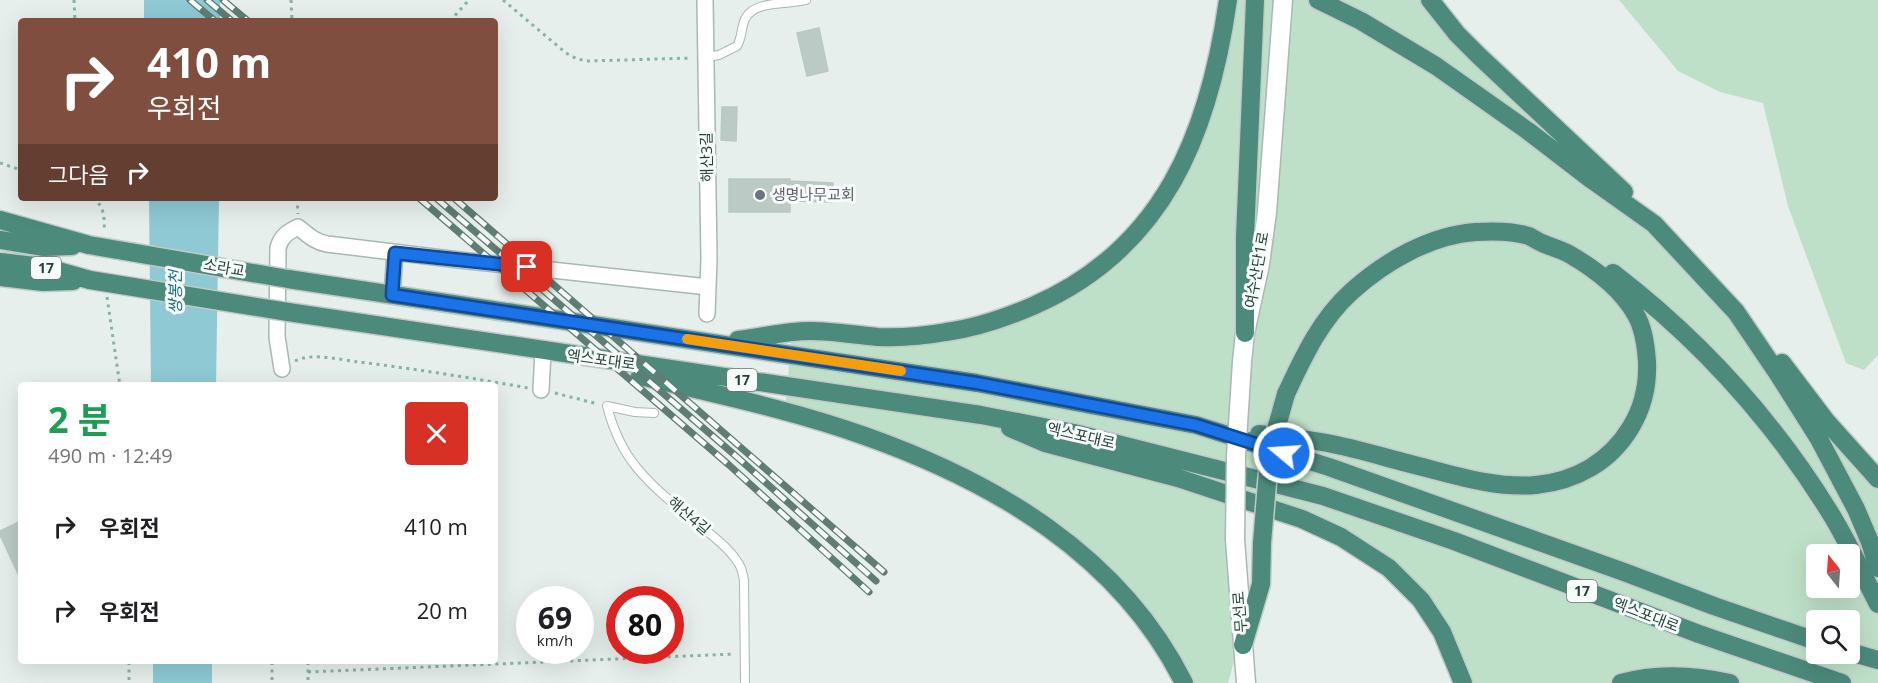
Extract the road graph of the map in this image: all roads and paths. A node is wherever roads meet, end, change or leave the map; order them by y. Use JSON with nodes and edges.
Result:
{"nodes":[{"id":1,"x":74,"y":0,"type":"edge"},
{"id":2,"x":291,"y":0,"type":"edge"},
{"id":3,"x":469,"y":0,"type":"edge"},
{"id":4,"x":503,"y":0,"type":"edge"},
{"id":5,"x":705,"y":0,"type":"edge"},
{"id":6,"x":806,"y":0,"type":"edge"},
{"id":7,"x":1228,"y":0,"type":"edge"},
{"id":8,"x":1255,"y":0,"type":"edge"},
{"id":9,"x":1283,"y":0,"type":"edge"},
{"id":10,"x":1318,"y":0,"type":"edge"},
{"id":11,"x":1430,"y":0,"type":"edge"},
{"id":12,"x":75,"y":18,"type":"edge"},
{"id":13,"x":292,"y":18,"type":"edge"},
{"id":14,"x":453,"y":18,"type":"edge"},
{"id":15,"x":706,"y":57,"type":"junction"},
{"id":16,"x":0,"y":163,"type":"edge"},
{"id":17,"x":18,"y":169,"type":"edge"},
{"id":18,"x":0,"y":220,"type":"edge"},
{"id":19,"x":1654,"y":224,"type":"junction"},
{"id":20,"x":1528,"y":236,"type":"junction"},
{"id":21,"x":0,"y":240,"type":"edge"},
{"id":22,"x":89,"y":246,"type":"junction"},
{"id":23,"x":395,"y":253,"type":"junction"},
{"id":24,"x":0,"y":261,"type":"edge"},
{"id":25,"x":0,"y":276,"type":"edge"},
{"id":26,"x":288,"y":279,"type":"joint"},
{"id":27,"x":90,"y":280,"type":"junction"},
{"id":28,"x":43,"y":282,"type":"junction"},
{"id":29,"x":0,"y":285,"type":"edge"},
{"id":30,"x":708,"y":287,"type":"junction"},
{"id":31,"x":392,"y":295,"type":"junction"},
{"id":32,"x":1736,"y":312,"type":"junction"},
{"id":33,"x":707,"y":314,"type":"dead end"},
{"id":34,"x":1245,"y":333,"type":"junction"},
{"id":35,"x":718,"y":344,"type":"junction"},
{"id":36,"x":543,"y":351,"type":"junction"},
{"id":37,"x":282,"y":369,"type":"joint"},
{"id":38,"x":494,"y":382,"type":"edge"},
{"id":39,"x":498,"y":383,"type":"edge"},
{"id":40,"x":541,"y":390,"type":"junction"},
{"id":41,"x":606,"y":406,"type":"junction"},
{"id":42,"x":654,"y":413,"type":"dead end"},
{"id":43,"x":981,"y":415,"type":"junction"},
{"id":44,"x":1196,"y":425,"type":"junction"},
{"id":45,"x":1878,"y":479,"type":"edge"},
{"id":46,"x":1235,"y":540,"type":"joint"},
{"id":47,"x":1878,"y":568,"type":"edge"},
{"id":48,"x":1878,"y":604,"type":"edge"},
{"id":49,"x":1806,"y":638,"type":"edge"},
{"id":50,"x":1243,"y":645,"type":"junction"},
{"id":51,"x":745,"y":654,"type":"junction"},
{"id":52,"x":1860,"y":655,"type":"edge"},
{"id":53,"x":1878,"y":660,"type":"edge"},
{"id":54,"x":129,"y":664,"type":"edge"},
{"id":55,"x":272,"y":664,"type":"edge"},
{"id":56,"x":308,"y":664,"type":"edge"},
{"id":57,"x":308,"y":672,"type":"junction"},
{"id":58,"x":129,"y":683,"type":"edge"},
{"id":59,"x":272,"y":683,"type":"edge"},
{"id":60,"x":308,"y":683,"type":"edge"},
{"id":61,"x":745,"y":683,"type":"edge"},
{"id":62,"x":1184,"y":683,"type":"edge"},
{"id":63,"x":1246,"y":683,"type":"edge"},
{"id":64,"x":1463,"y":683,"type":"edge"},
{"id":65,"x":1621,"y":683,"type":"edge"},
{"id":66,"x":1730,"y":683,"type":"edge"},
{"id":67,"x":1842,"y":683,"type":"edge"}],
"edges":[{"from":1,"to":12,"type":"path"},
{"from":2,"to":13,"type":"path"},
{"from":3,"to":14,"type":"path"},
{"from":4,"to":15,"type":"path"},
{"from":5,"to":15,"type":"street","name":"해산3길"},
{"from":6,"to":15,"type":"lane"},
{"from":7,"to":35,"type":"highway"},
{"from":8,"to":34,"type":"highway"},
{"from":9,"to":34,"type":"street","name":"여수산단1로"},
{"from":10,"to":19,"type":"highway"},
{"from":11,"to":19,"type":"highway"},
{"from":15,"to":30,"type":"street","name":"해산3길"},
{"from":16,"to":17,"type":"path"},
{"from":18,"to":22,"type":"highway"},
{"from":19,"to":32,"type":"highway"},
{"from":20,"to":44,"type":"highway"},
{"from":20,"to":48,"type":"highway"},
{"from":20,"to":50,"type":"highway","bridge":true},
{"from":21,"to":22,"type":"highway","number":"17"},
{"from":22,"to":26,"type":"highway","name":"소라교","number":"17","bridge":true},
{"from":23,"to":30,"type":"street"},
{"from":23,"to":31,"type":"street"},
{"from":23,"to":37,"type":"street"},
{"from":24,"to":27,"type":"highway","number":"17"},
{"from":25,"to":28,"type":"highway"},
{"from":26,"to":31,"type":"highway","name":"엑스포대로","number":"17"},
{"from":27,"to":28,"type":"highway"},
{"from":27,"to":36,"type":"highway","name":"엑스포대로","number":"17","bridge":true},
{"from":28,"to":29,"type":"highway"},
{"from":30,"to":33,"type":"street","name":"해산3길"},
{"from":31,"to":35,"type":"highway","name":"엑스포대로","number":"17"},
{"from":32,"to":45,"type":"highway"},
{"from":32,"to":47,"type":"highway"},
{"from":34,"to":46,"type":"street","name":"여수산단1로","bridge":true},
{"from":35,"to":44,"type":"highway","name":"엑스포대로","number":"17"},
{"from":36,"to":40,"type":"street"},
{"from":36,"to":43,"type":"highway","name":"엑스포대로","number":"17"},
{"from":36,"to":62,"type":"highway"},
{"from":37,"to":38,"type":"path"},
{"from":39,"to":40,"type":"path"},
{"from":40,"to":41,"type":"path"},
{"from":41,"to":42,"type":"lane"},
{"from":41,"to":51,"type":"lane","name":"해산4길"},
{"from":43,"to":64,"type":"highway"},
{"from":43,"to":67,"type":"highway","name":"엑스포대로","number":"17"},
{"from":44,"to":49,"type":"highway","name":"엑스포대로","number":"17"},
{"from":46,"to":50,"type":"street","name":"무선로"},
{"from":50,"to":63,"type":"street","name":"무선로"},
{"from":51,"to":57,"type":"path"},
{"from":51,"to":61,"type":"lane","name":"해산4길"},
{"from":52,"to":53,"type":"highway"},
{"from":54,"to":58,"type":"path"},
{"from":55,"to":59,"type":"path"},
{"from":56,"to":57,"type":"path"},
{"from":57,"to":60,"type":"path"},
{"from":65,"to":66,"type":"highway"}]}
